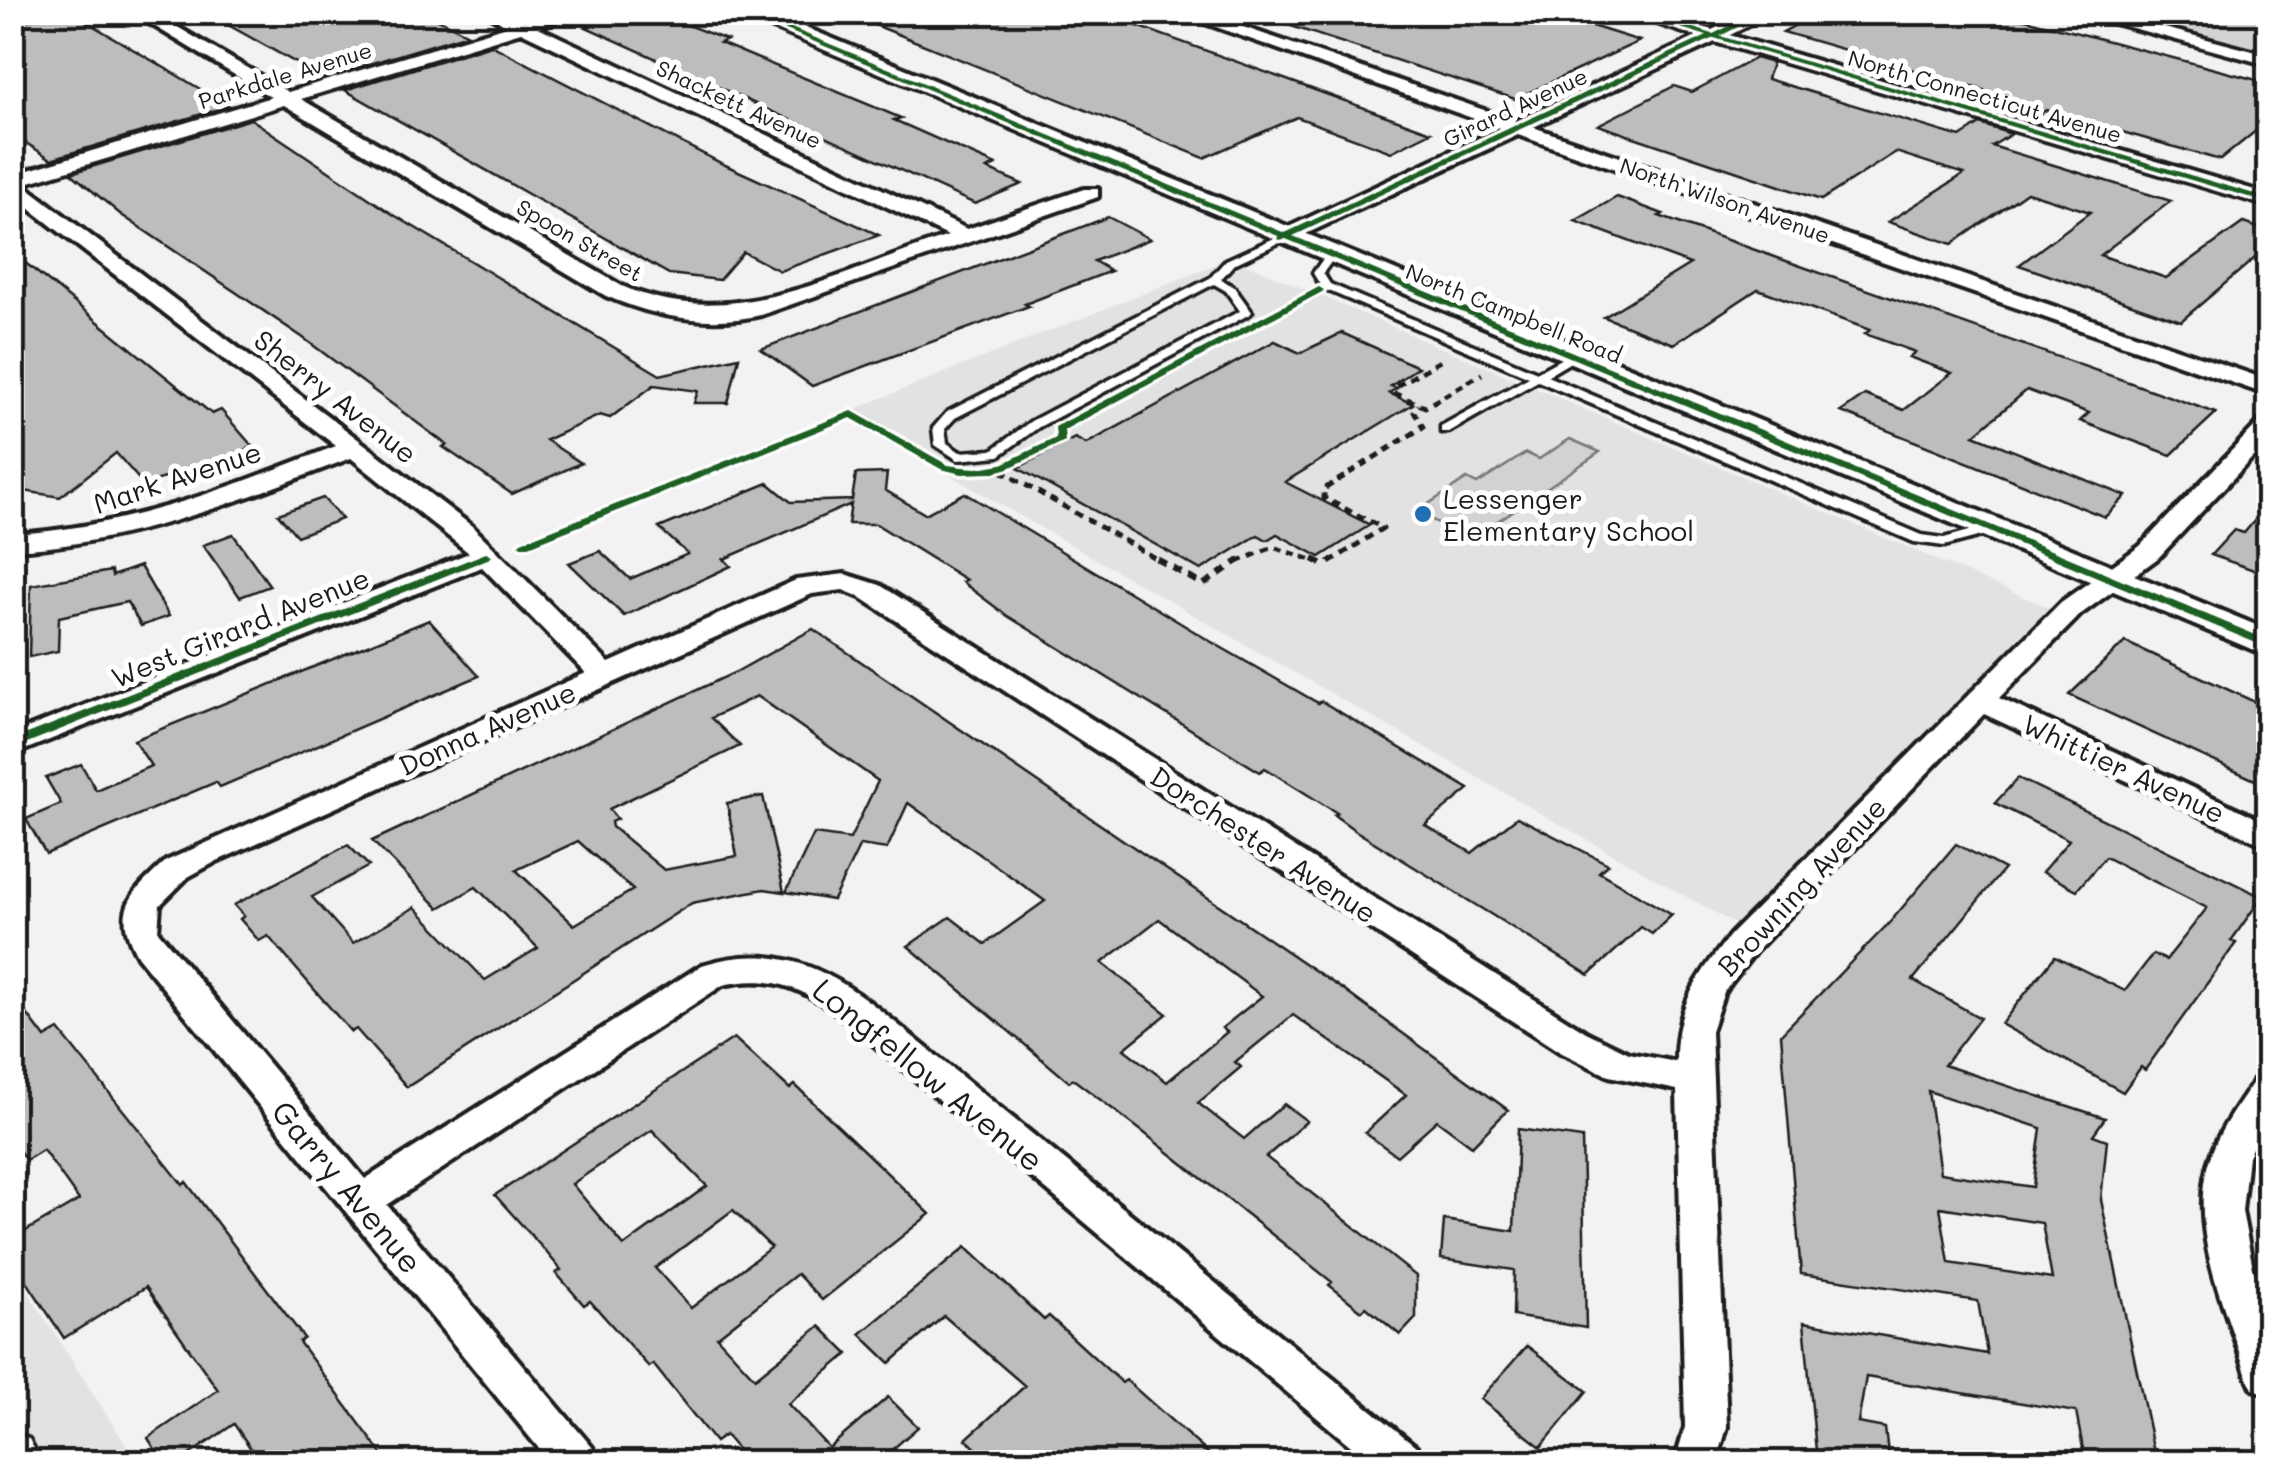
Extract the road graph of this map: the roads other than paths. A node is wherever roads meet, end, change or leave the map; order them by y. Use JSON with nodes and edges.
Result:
{"nodes":[{"id":1,"x":140,"y":12,"type":"edge"},
{"id":2,"x":492,"y":12,"type":"edge"},
{"id":3,"x":570,"y":12,"type":"edge"},
{"id":4,"x":746,"y":12,"type":"edge"},
{"id":5,"x":1182,"y":12,"type":"edge"},
{"id":6,"x":1632,"y":12,"type":"edge"},
{"id":7,"x":1765,"y":12,"type":"edge"},
{"id":8,"x":2082,"y":12,"type":"edge"},
{"id":9,"x":522,"y":27,"type":"junction"},
{"id":10,"x":1713,"y":36,"type":"junction"},
{"id":11,"x":2268,"y":60,"type":"edge"},
{"id":12,"x":288,"y":98,"type":"junction"},
{"id":13,"x":1517,"y":128,"type":"junction"},
{"id":14,"x":12,"y":183,"type":"edge"},
{"id":15,"x":1091,"y":192,"type":"dead end"},
{"id":16,"x":2268,"y":200,"type":"edge"},
{"id":17,"x":967,"y":237,"type":"junction"},
{"id":18,"x":1282,"y":238,"type":"junction"},
{"id":19,"x":1329,"y":258,"type":"junction"},
{"id":20,"x":1214,"y":280,"type":"junction"},
{"id":21,"x":1570,"y":358,"type":"junction"},
{"id":22,"x":1536,"y":376,"type":"junction"},
{"id":23,"x":2268,"y":388,"type":"edge"},
{"id":24,"x":2268,"y":427,"type":"edge"},
{"id":25,"x":1445,"y":429,"type":"dead end"},
{"id":26,"x":355,"y":448,"type":"junction"},
{"id":27,"x":1992,"y":529,"type":"junction"},
{"id":28,"x":12,"y":542,"type":"edge"},
{"id":29,"x":486,"y":556,"type":"junction"},
{"id":30,"x":2113,"y":580,"type":"junction"},
{"id":31,"x":845,"y":582,"type":"joint"},
{"id":32,"x":2268,"y":644,"type":"edge"},
{"id":33,"x":604,"y":675,"type":"junction"},
{"id":34,"x":1980,"y":701,"type":"junction"},
{"id":35,"x":12,"y":745,"type":"edge"},
{"id":36,"x":2268,"y":836,"type":"edge"},
{"id":37,"x":144,"y":901,"type":"joint"},
{"id":38,"x":1693,"y":1080,"type":"junction"},
{"id":39,"x":2268,"y":1089,"type":"edge"},
{"id":40,"x":361,"y":1201,"type":"junction"},
{"id":41,"x":2268,"y":1376,"type":"edge"},
{"id":42,"x":577,"y":1462,"type":"edge"},
{"id":43,"x":1402,"y":1462,"type":"edge"},
{"id":44,"x":1696,"y":1462,"type":"edge"}],
"edges":[{"from":1,"to":12,"type":"street","name":"Spoon Street"},
{"from":2,"to":9,"type":"street","name":"Shackett Avenue"},
{"from":3,"to":9,"type":"street","name":"Parkdale Avenue"},
{"from":4,"to":18,"type":"street","name":"North Campbell Road"},
{"from":5,"to":13,"type":"street","name":"North Wilson Avenue"},
{"from":6,"to":10,"type":"street","name":"North Connecticut Avenue"},
{"from":7,"to":10,"type":"street","name":"Girard Avenue"},
{"from":8,"to":11,"type":"street"},
{"from":9,"to":12,"type":"street","name":"Parkdale Avenue"},
{"from":9,"to":17,"type":"street","name":"Shackett Avenue"},
{"from":10,"to":13,"type":"street","name":"Girard Avenue"},
{"from":10,"to":16,"type":"street","name":"North Connecticut Avenue"},
{"from":12,"to":14,"type":"street","name":"Parkdale Avenue"},
{"from":12,"to":17,"type":"street","name":"Spoon Street"},
{"from":13,"to":18,"type":"street","name":"Girard Avenue"},
{"from":13,"to":23,"type":"street","name":"North Wilson Avenue"},
{"from":14,"to":26,"type":"street","name":"Sherry Avenue"},
{"from":15,"to":17,"type":"street","name":"Spoon Street"},
{"from":18,"to":19,"type":"street","name":"North Campbell Road"},
{"from":18,"to":20,"type":"lane"},
{"from":19,"to":21,"type":"street","name":"North Campbell Road"},
{"from":19,"to":22,"type":"lane"},
{"from":20,"to":20,"type":"lane"},
{"from":21,"to":22,"type":"lane"},
{"from":21,"to":27,"type":"street","name":"North Campbell Road"},
{"from":22,"to":25,"type":"lane"},
{"from":22,"to":27,"type":"lane"},
{"from":24,"to":30,"type":"street","name":"Browning Avenue"},
{"from":26,"to":28,"type":"street","name":"Mark Avenue"},
{"from":26,"to":29,"type":"street","name":"Sherry Avenue"},
{"from":27,"to":30,"type":"street","name":"North Campbell Road"},
{"from":29,"to":33,"type":"street","name":"Sherry Avenue"},
{"from":29,"to":35,"type":"street","name":"West Girard Avenue"},
{"from":30,"to":32,"type":"street","name":"North Campbell Road"},
{"from":30,"to":34,"type":"street","name":"Browning Avenue"},
{"from":31,"to":33,"type":"street","name":"Donna Avenue"},
{"from":31,"to":38,"type":"street","name":"Dorchester Avenue"},
{"from":33,"to":37,"type":"street","name":"Donna Avenue"},
{"from":34,"to":36,"type":"street","name":"Whittier Avenue"},
{"from":34,"to":38,"type":"street","name":"Browning Avenue"},
{"from":37,"to":40,"type":"street","name":"Garry Avenue"},
{"from":38,"to":44,"type":"street","name":"Browning Avenue"},
{"from":39,"to":41,"type":"street"},
{"from":40,"to":42,"type":"street","name":"Garry Avenue"},
{"from":40,"to":43,"type":"street","name":"Longfellow Avenue"}]}
